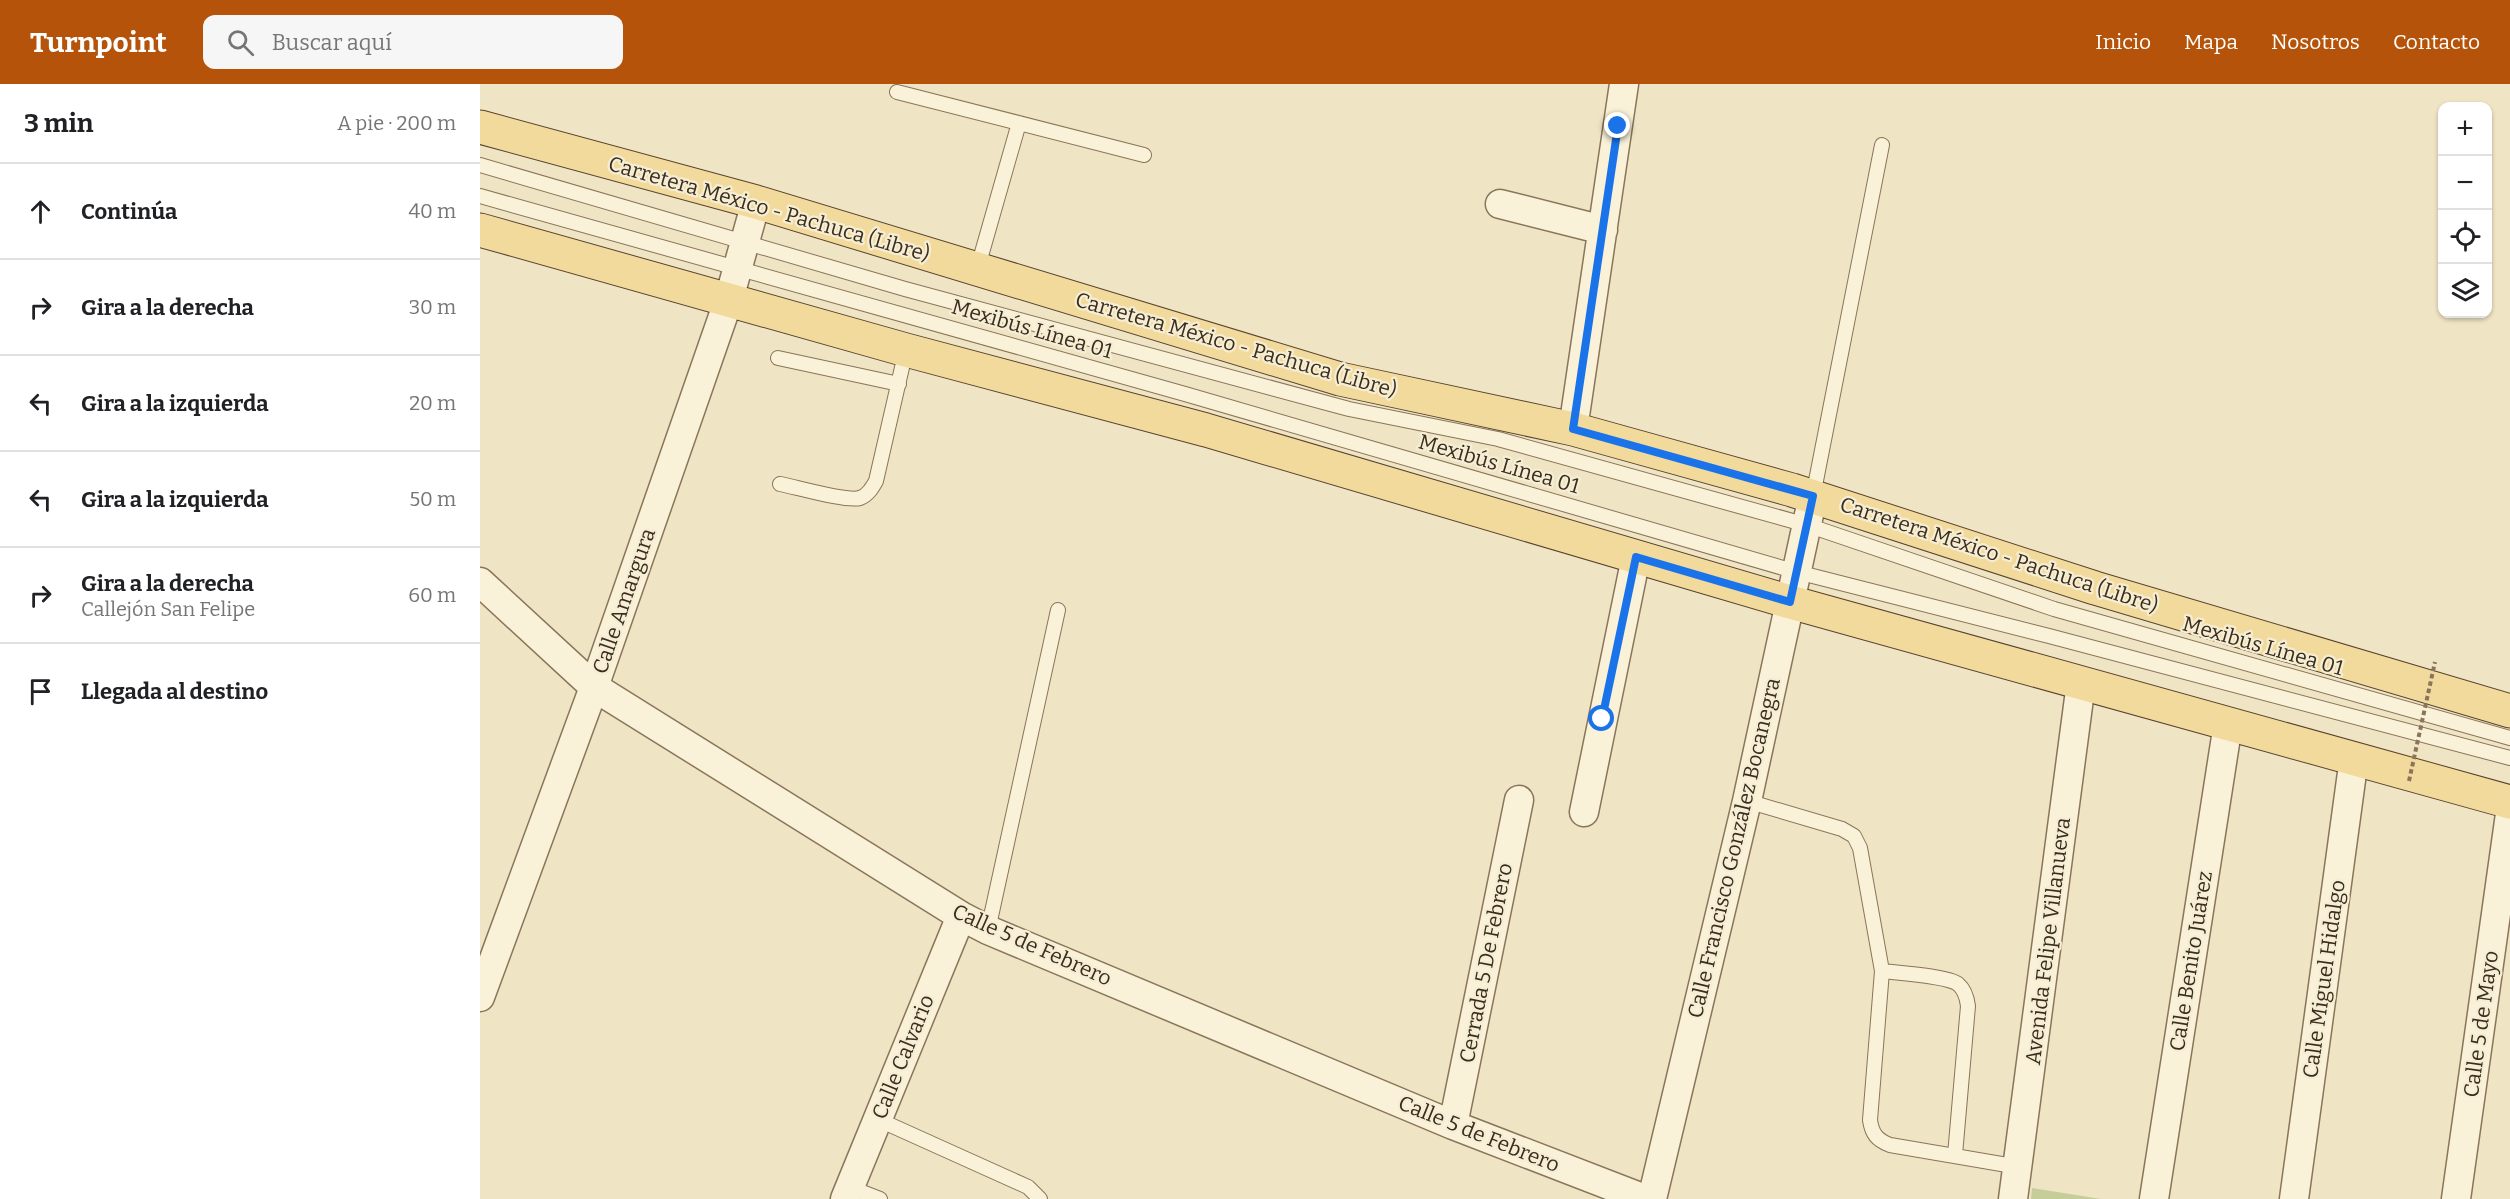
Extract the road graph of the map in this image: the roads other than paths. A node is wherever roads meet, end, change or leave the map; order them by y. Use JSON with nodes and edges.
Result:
{"nodes":[{"id":1,"x":1624,"y":84,"type":"edge"},
{"id":2,"x":897,"y":92,"type":"dead end"},
{"id":3,"x":1019,"y":123,"type":"junction"},
{"id":4,"x":480,"y":127,"type":"edge"},
{"id":5,"x":1882,"y":145,"type":"dead end"},
{"id":6,"x":1144,"y":155,"type":"dead end"},
{"id":7,"x":480,"y":165,"type":"edge"},
{"id":8,"x":480,"y":196,"type":"edge"},
{"id":9,"x":756,"y":202,"type":"junction"},
{"id":10,"x":1500,"y":204,"type":"dead end"},
{"id":11,"x":480,"y":230,"type":"edge"},
{"id":12,"x":1603,"y":230,"type":"junction"},
{"id":13,"x":737,"y":270,"type":"junction"},
{"id":14,"x":977,"y":270,"type":"junction"},
{"id":15,"x":906,"y":350,"type":"junction"},
{"id":16,"x":778,"y":358,"type":"dead end"},
{"id":17,"x":899,"y":384,"type":"junction"},
{"id":18,"x":1573,"y":429,"type":"junction"},
{"id":19,"x":780,"y":484,"type":"dead end"},
{"id":20,"x":1810,"y":511,"type":"junction"},
{"id":21,"x":1636,"y":557,"type":"junction"},
{"id":22,"x":480,"y":582,"type":"edge"},
{"id":23,"x":1793,"y":587,"type":"junction"},
{"id":24,"x":1058,"y":609,"type":"dead end"},
{"id":25,"x":2081,"y":683,"type":"junction"},
{"id":26,"x":594,"y":687,"type":"junction"},
{"id":27,"x":2510,"y":711,"type":"edge"},
{"id":28,"x":2228,"y":724,"type":"junction"},
{"id":29,"x":2510,"y":738,"type":"edge"},
{"id":30,"x":2354,"y":758,"type":"junction"},
{"id":31,"x":2510,"y":758,"type":"edge"},
{"id":32,"x":1519,"y":800,"type":"dead end"},
{"id":33,"x":1747,"y":801,"type":"junction"},
{"id":34,"x":2510,"y":802,"type":"edge"},
{"id":35,"x":1584,"y":812,"type":"dead end"},
{"id":36,"x":2510,"y":814,"type":"edge"},
{"id":37,"x":960,"y":916,"type":"junction"},
{"id":38,"x":988,"y":930,"type":"junction"},
{"id":39,"x":1882,"y":970,"type":"junction"},
{"id":40,"x":480,"y":997,"type":"edge"},
{"id":41,"x":877,"y":1119,"type":"junction"},
{"id":42,"x":1453,"y":1125,"type":"junction"},
{"id":43,"x":1954,"y":1155,"type":"junction"},
{"id":44,"x":2019,"y":1167,"type":"junction"},
{"id":45,"x":847,"y":1193,"type":"edge"},
{"id":46,"x":880,"y":1199,"type":"edge"},
{"id":47,"x":1040,"y":1199,"type":"edge"},
{"id":48,"x":1645,"y":1199,"type":"edge"},
{"id":49,"x":1652,"y":1199,"type":"edge"},
{"id":50,"x":2013,"y":1199,"type":"edge"},
{"id":51,"x":2154,"y":1199,"type":"edge"},
{"id":52,"x":2294,"y":1199,"type":"edge"},
{"id":53,"x":2456,"y":1199,"type":"edge"}],
"edges":[{"from":1,"to":12,"type":"street"},
{"from":2,"to":3,"type":"lane"},
{"from":3,"to":6,"type":"lane"},
{"from":3,"to":14,"type":"lane"},
{"from":4,"to":9,"type":"main road","name":"Carretera México - Pachuca (Libre)"},
{"from":5,"to":20,"type":"lane"},
{"from":7,"to":13,"type":"lane","name":"Mexibús Línea 01"},
{"from":8,"to":13,"type":"lane","name":"Mexibús Línea 01"},
{"from":9,"to":13,"type":"street","name":"Calle Amargura"},
{"from":9,"to":14,"type":"main road","name":"Carretera México - Pachuca (Libre)"},
{"from":10,"to":12,"type":"street"},
{"from":11,"to":13,"type":"main road"},
{"from":12,"to":18,"type":"street"},
{"from":13,"to":15,"type":"main road"},
{"from":13,"to":20,"type":"lane","name":"Mexibús Línea 01"},
{"from":13,"to":23,"type":"lane","name":"Mexibús Línea 01"},
{"from":13,"to":26,"type":"street","name":"Calle Amargura"},
{"from":14,"to":18,"type":"main road","name":"Carretera México - Pachuca (Libre)"},
{"from":15,"to":17,"type":"lane"},
{"from":15,"to":21,"type":"main road"},
{"from":16,"to":17,"type":"lane"},
{"from":17,"to":19,"type":"lane"},
{"from":18,"to":20,"type":"main road","name":"Carretera México - Pachuca (Libre)"},
{"from":20,"to":23,"type":"street","name":"Calle Francisco González Bocanegra"},
{"from":20,"to":27,"type":"main road","name":"Carretera México - Pachuca (Libre)"},
{"from":20,"to":29,"type":"lane","name":"Mexibús Línea 01"},
{"from":21,"to":23,"type":"main road"},
{"from":21,"to":35,"type":"street"},
{"from":22,"to":26,"type":"street","name":"Calle 5 de Febrero"},
{"from":23,"to":25,"type":"main road"},
{"from":23,"to":31,"type":"lane","name":"Mexibús Línea 01"},
{"from":23,"to":33,"type":"street","name":"Calle Francisco González Bocanegra"},
{"from":24,"to":38,"type":"lane"},
{"from":25,"to":28,"type":"main road"},
{"from":25,"to":44,"type":"street","name":"Avenida Felipe Villanueva"},
{"from":26,"to":37,"type":"street","name":"Calle 5 de Febrero"},
{"from":26,"to":40,"type":"street","name":"Calle Amargura"},
{"from":28,"to":30,"type":"main road"},
{"from":28,"to":51,"type":"street","name":"Calle Benito Juárez"},
{"from":30,"to":34,"type":"main road"},
{"from":30,"to":52,"type":"street","name":"Calle Miguel Hidalgo"},
{"from":32,"to":42,"type":"street","name":"Cerrada 5 De Febrero"},
{"from":33,"to":39,"type":"lane"},
{"from":33,"to":49,"type":"street","name":"Calle Francisco González Bocanegra"},
{"from":36,"to":53,"type":"street","name":"Calle 5 de Mayo"},
{"from":37,"to":38,"type":"street","name":"Calle 5 de Febrero"},
{"from":37,"to":41,"type":"street","name":"Calle Calvario"},
{"from":38,"to":42,"type":"street","name":"Calle 5 de Febrero"},
{"from":39,"to":43,"type":"lane"},
{"from":39,"to":43,"type":"lane"},
{"from":41,"to":45,"type":"street","name":"Calle Calvario"},
{"from":41,"to":47,"type":"lane"},
{"from":42,"to":48,"type":"street","name":"Calle 5 de Febrero"},
{"from":43,"to":44,"type":"lane"},
{"from":44,"to":50,"type":"street","name":"Avenida Felipe Villanueva"},
{"from":45,"to":46,"type":"lane"}]}
